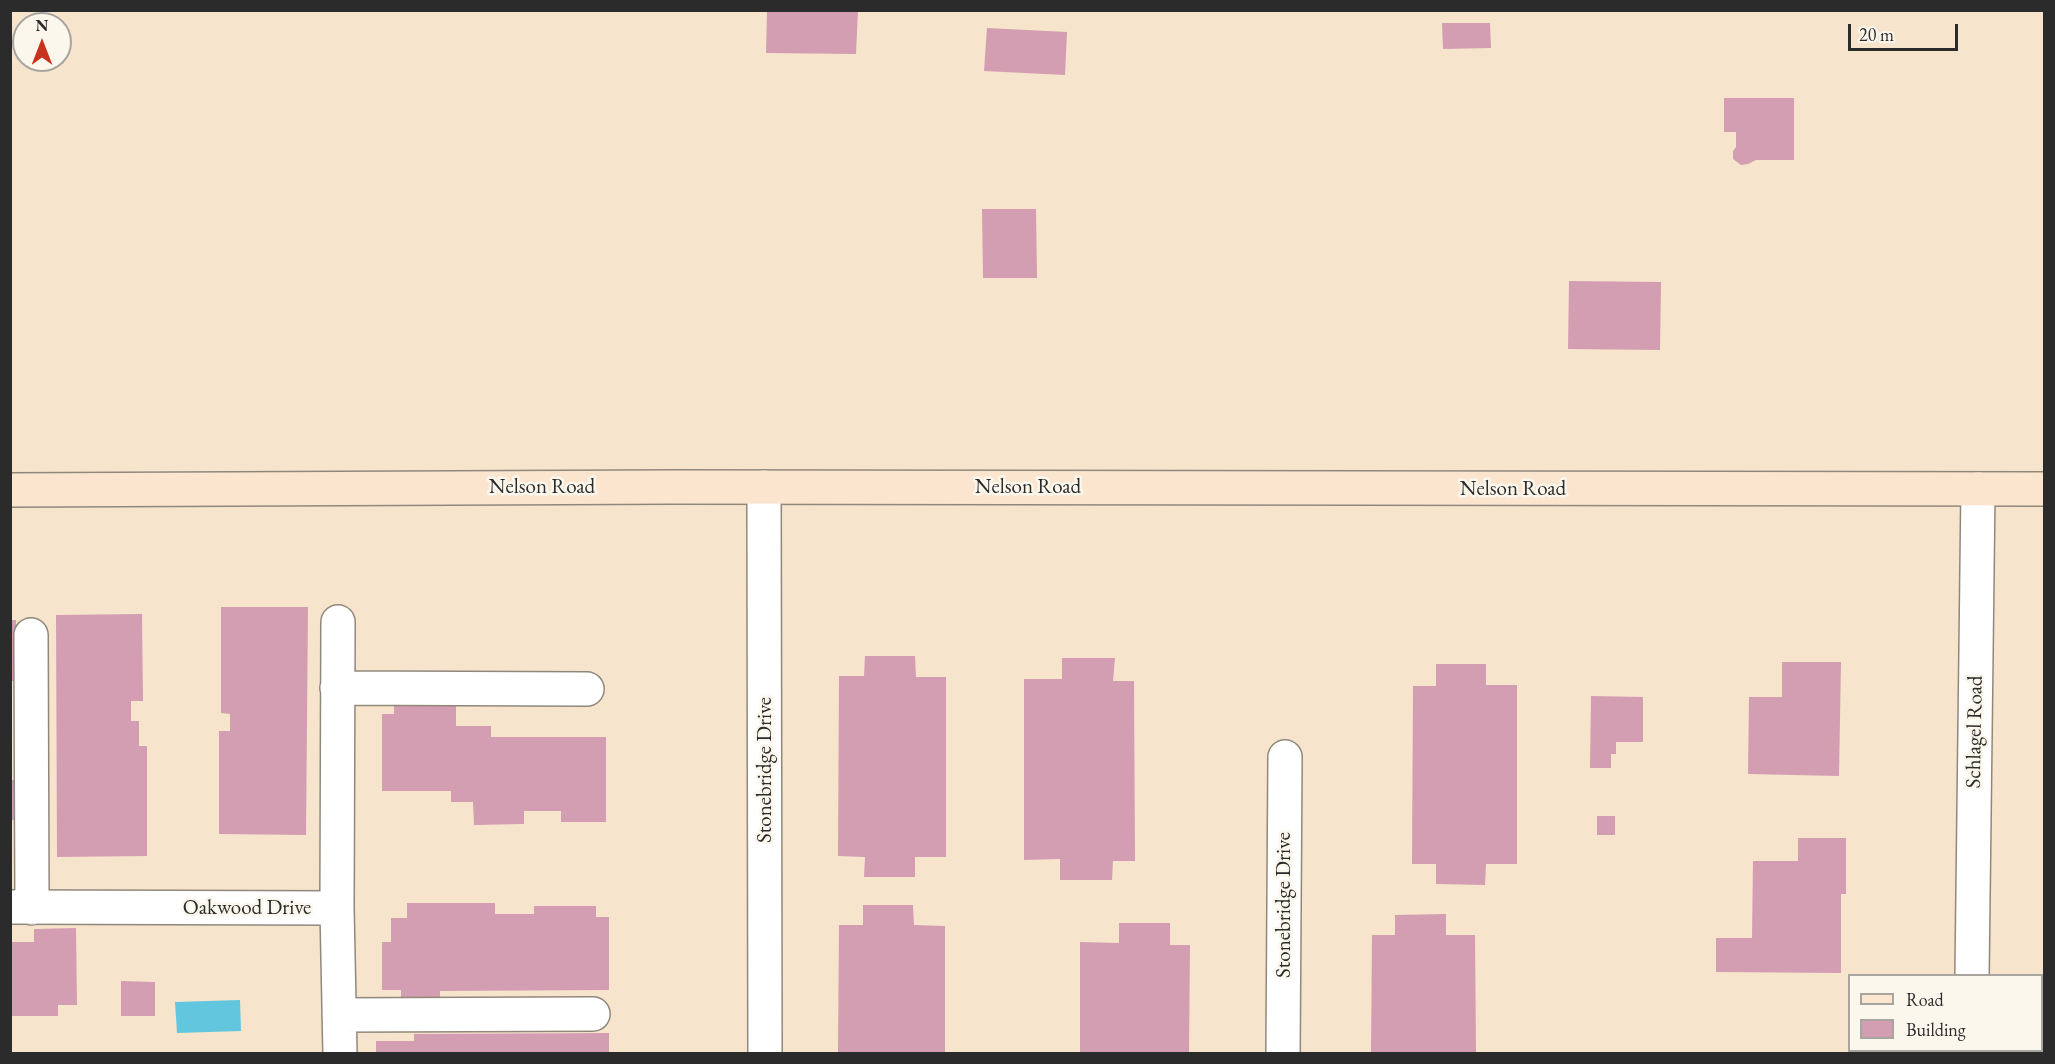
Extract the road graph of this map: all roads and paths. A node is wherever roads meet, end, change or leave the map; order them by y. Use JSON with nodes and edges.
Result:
{"nodes":[{"id":1,"x":764,"y":487,"type":"junction"},
{"id":2,"x":1978,"y":489,"type":"junction"},
{"id":3,"x":2044,"y":489,"type":"edge"},
{"id":4,"x":10,"y":490,"type":"edge"},
{"id":5,"x":339,"y":622,"type":"dead end"},
{"id":6,"x":32,"y":634,"type":"dead end"},
{"id":7,"x":337,"y":688,"type":"junction"},
{"id":8,"x":587,"y":689,"type":"dead end"},
{"id":9,"x":1285,"y":757,"type":"dead end"},
{"id":10,"x":21,"y":907,"type":"edge"},
{"id":11,"x":337,"y":908,"type":"junction"},
{"id":12,"x":1972,"y":974,"type":"edge"},
{"id":13,"x":593,"y":1014,"type":"dead end"},
{"id":14,"x":339,"y":1015,"type":"junction"},
{"id":15,"x":340,"y":1053,"type":"edge"},
{"id":16,"x":765,"y":1053,"type":"edge"},
{"id":17,"x":1283,"y":1053,"type":"edge"}],
"edges":[{"from":1,"to":2,"type":"main road","name":"Nelson Road"},
{"from":1,"to":4,"type":"main road","name":"Nelson Road"},
{"from":1,"to":16,"type":"street","name":"Stonebridge Drive"},
{"from":2,"to":3,"type":"main road","name":"Nelson Road"},
{"from":2,"to":12,"type":"street","name":"Schlagel Road"},
{"from":5,"to":7,"type":"street"},
{"from":6,"to":10,"type":"street"},
{"from":7,"to":8,"type":"street"},
{"from":7,"to":11,"type":"street"},
{"from":9,"to":17,"type":"street","name":"Stonebridge Drive"},
{"from":10,"to":11,"type":"street","name":"Oakwood Drive"},
{"from":11,"to":14,"type":"street","name":"Oakwood Drive"},
{"from":13,"to":14,"type":"street"},
{"from":14,"to":15,"type":"street","name":"Oakwood Drive"}]}
